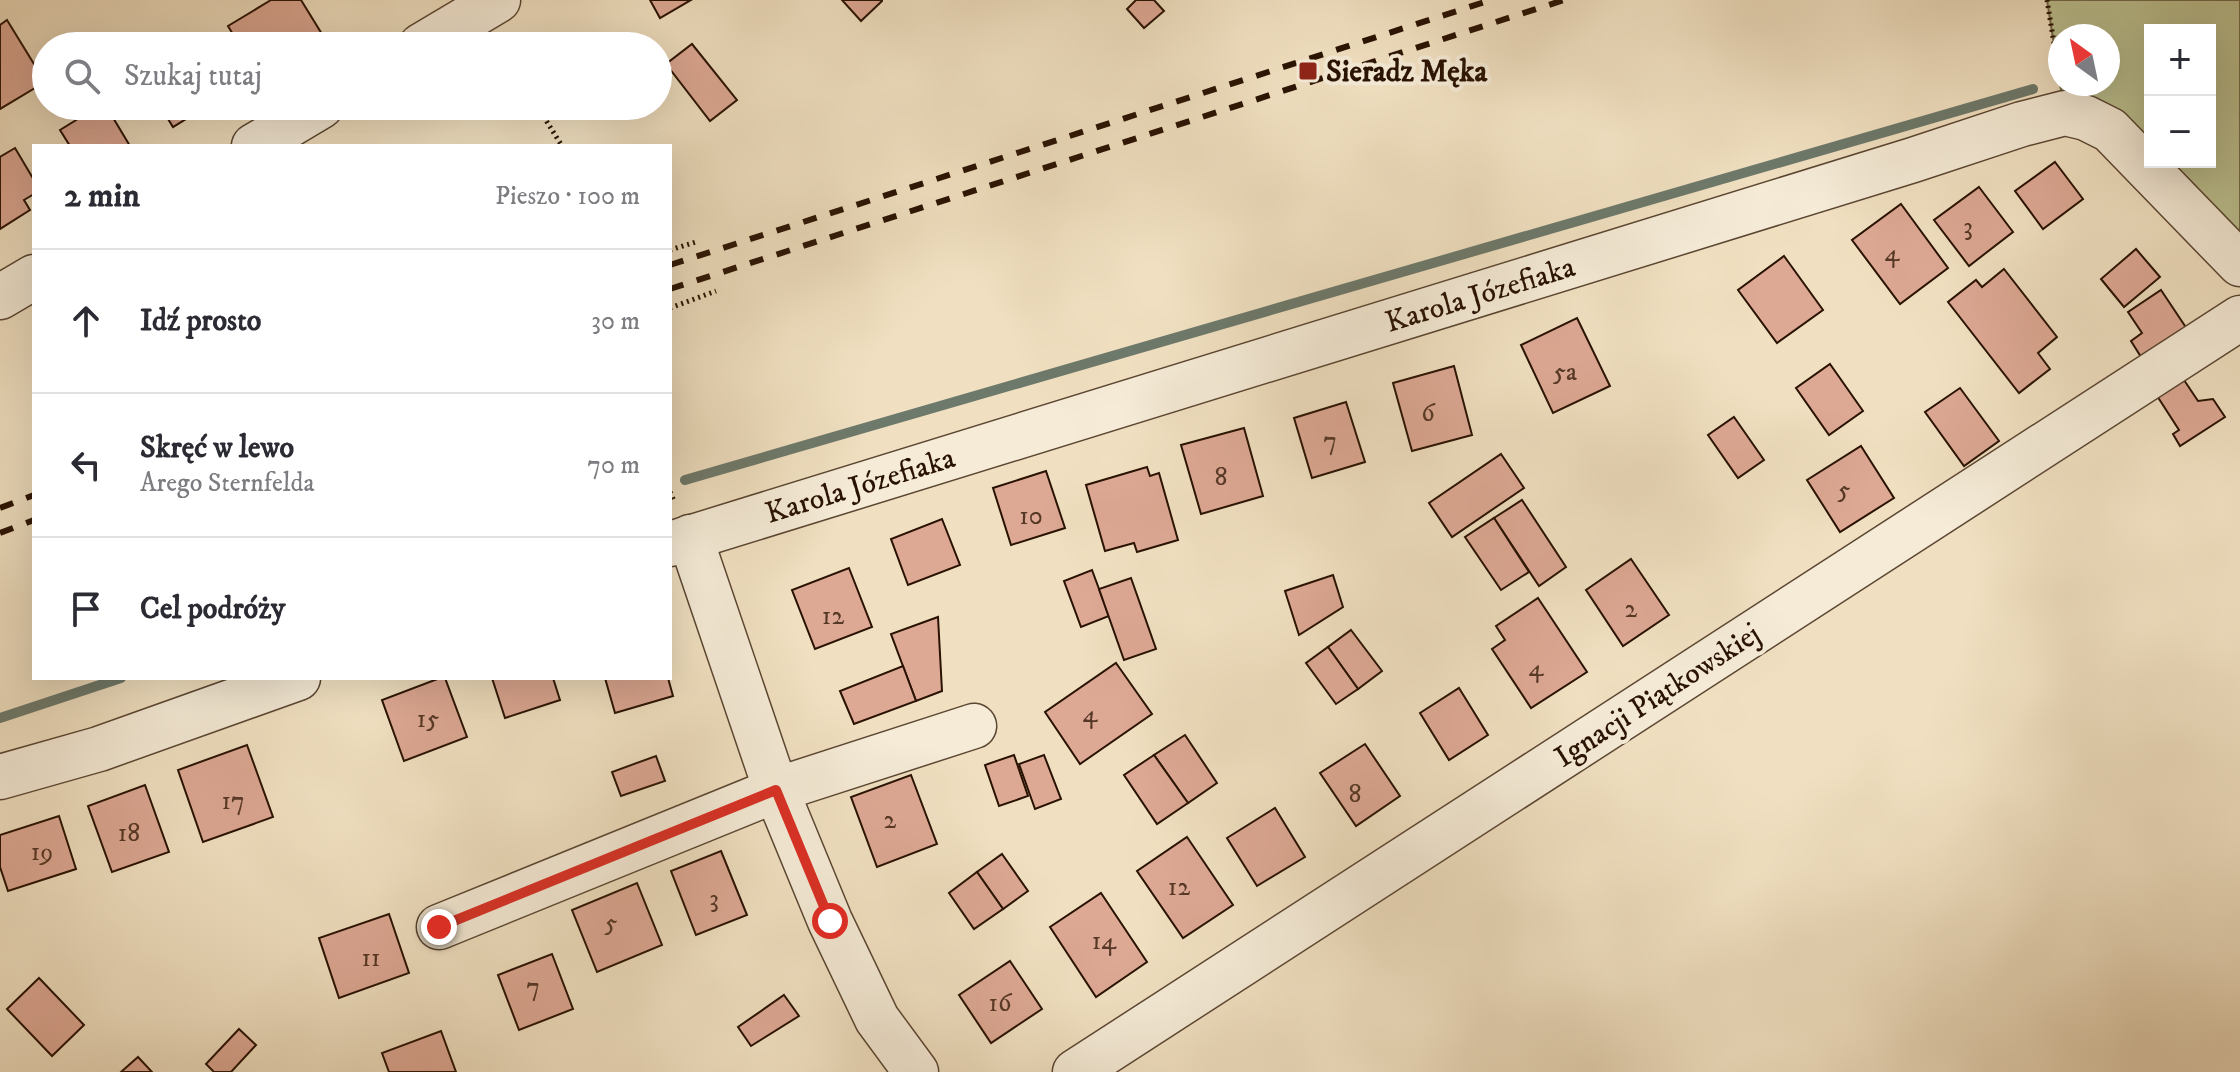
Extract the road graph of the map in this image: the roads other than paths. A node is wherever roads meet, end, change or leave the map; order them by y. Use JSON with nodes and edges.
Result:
{"nodes":[{"id":1,"x":498,"y":0,"type":"edge"},
{"id":2,"x":444,"y":32,"type":"edge"},
{"id":3,"x":298,"y":120,"type":"edge"},
{"id":4,"x":257,"y":144,"type":"edge"},
{"id":5,"x":2240,"y":264,"type":"edge"},
{"id":6,"x":32,"y":278,"type":"edge"},
{"id":7,"x":0,"y":297,"type":"edge"},
{"id":8,"x":2240,"y":318,"type":"edge"},
{"id":9,"x":680,"y":541,"type":"edge"},
{"id":10,"x":292,"y":680,"type":"edge"},
{"id":11,"x":974,"y":726,"type":"dead end"},
{"id":12,"x":0,"y":777,"type":"edge"},
{"id":13,"x":776,"y":790,"type":"junction"},
{"id":14,"x":439,"y":927,"type":"dead end"},
{"id":15,"x":916,"y":1072,"type":"edge"},
{"id":16,"x":1075,"y":1072,"type":"edge"}],
"edges":[{"from":1,"to":2,"type":"street"},
{"from":3,"to":4,"type":"street"},
{"from":5,"to":9,"type":"street","name":"Karola Józefiaka"},
{"from":6,"to":7,"type":"street"},
{"from":8,"to":16,"type":"street","name":"Ignacji Piątkowskiej"},
{"from":9,"to":13,"type":"street"},
{"from":10,"to":12,"type":"street"},
{"from":11,"to":13,"type":"street"},
{"from":13,"to":14,"type":"street"},
{"from":13,"to":15,"type":"street"}]}
